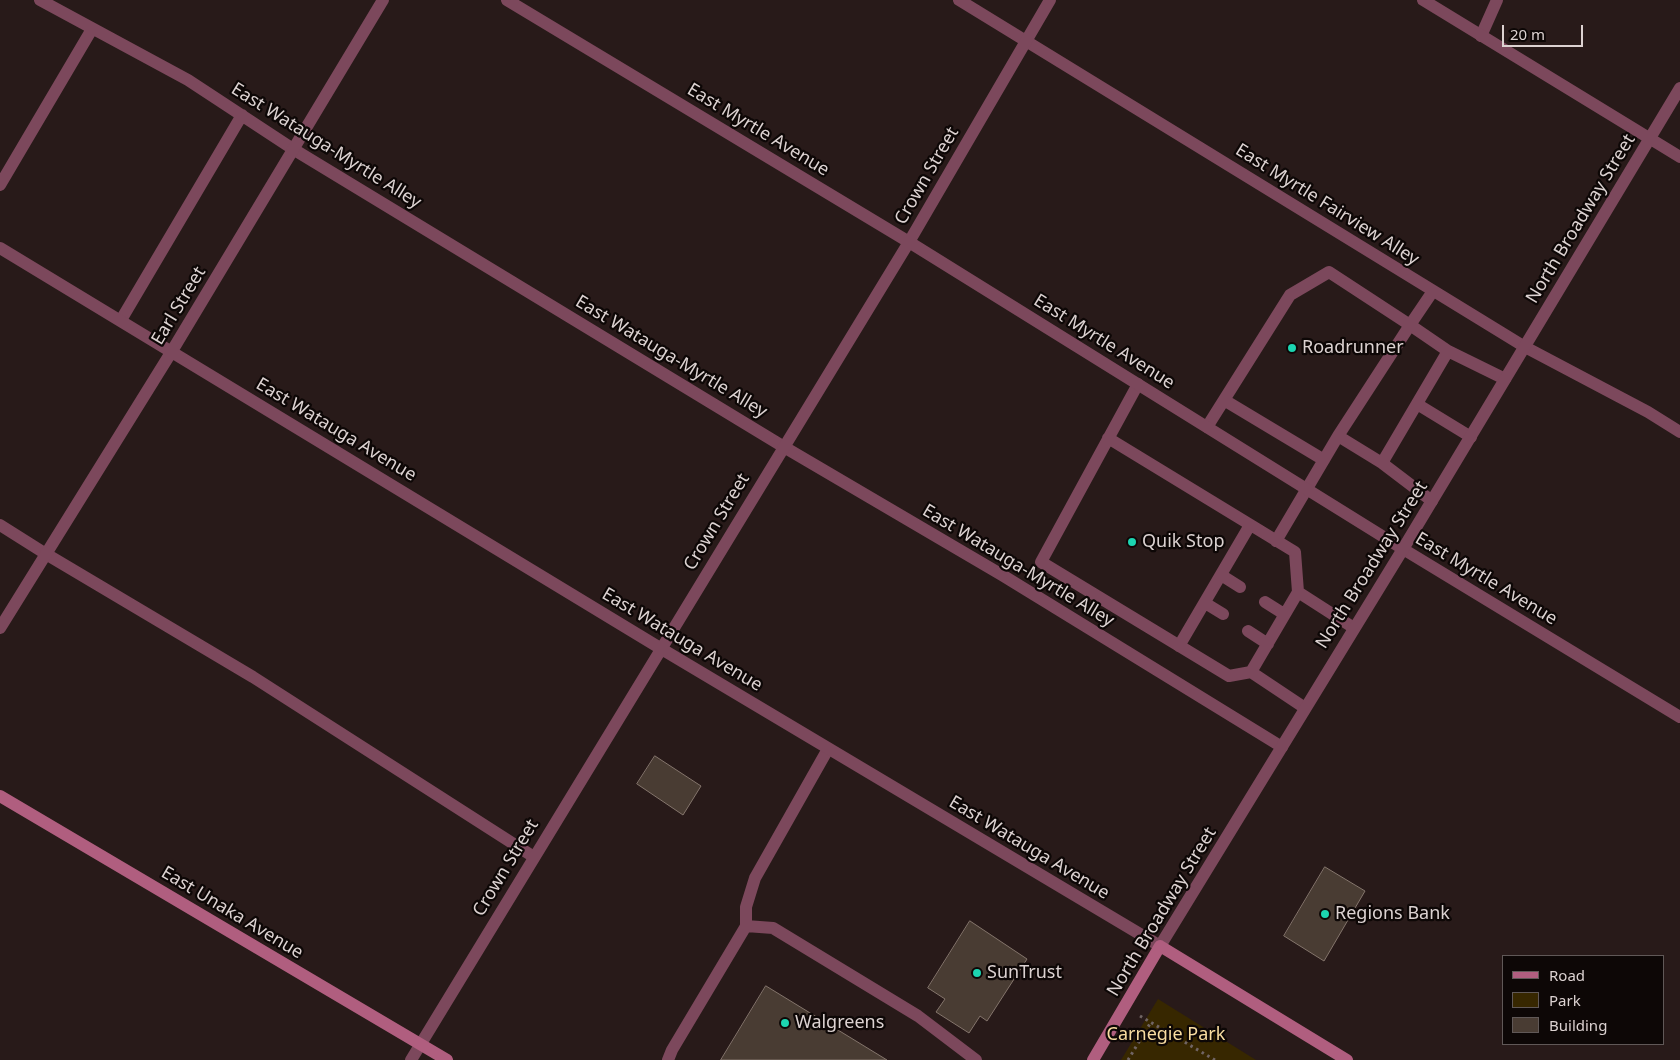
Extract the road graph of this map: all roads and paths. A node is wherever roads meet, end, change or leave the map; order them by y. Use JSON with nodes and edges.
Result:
{"nodes":[{"id":1,"x":40,"y":0,"type":"edge"},
{"id":2,"x":382,"y":0,"type":"edge"},
{"id":3,"x":507,"y":0,"type":"edge"},
{"id":4,"x":959,"y":0,"type":"edge"},
{"id":5,"x":1050,"y":0,"type":"edge"},
{"id":6,"x":1423,"y":0,"type":"edge"},
{"id":7,"x":1498,"y":0,"type":"edge"},
{"id":8,"x":92,"y":29,"type":"junction"},
{"id":9,"x":1481,"y":36,"type":"junction"},
{"id":10,"x":1026,"y":41,"type":"junction"},
{"id":11,"x":1680,"y":88,"type":"edge"},
{"id":12,"x":242,"y":115,"type":"junction"},
{"id":13,"x":1650,"y":138,"type":"junction"},
{"id":14,"x":293,"y":149,"type":"junction"},
{"id":15,"x":1680,"y":156,"type":"edge"},
{"id":16,"x":0,"y":185,"type":"edge"},
{"id":17,"x":909,"y":242,"type":"junction"},
{"id":18,"x":0,"y":248,"type":"edge"},
{"id":19,"x":1433,"y":291,"type":"junction"},
{"id":20,"x":121,"y":320,"type":"junction"},
{"id":21,"x":1410,"y":325,"type":"junction"},
{"id":22,"x":1525,"y":347,"type":"junction"},
{"id":23,"x":172,"y":351,"type":"junction"},
{"id":24,"x":1448,"y":351,"type":"junction"},
{"id":25,"x":1505,"y":379,"type":"junction"},
{"id":26,"x":1138,"y":384,"type":"junction"},
{"id":27,"x":1224,"y":400,"type":"junction"},
{"id":28,"x":1417,"y":404,"type":"junction"},
{"id":29,"x":1207,"y":427,"type":"junction"},
{"id":30,"x":1680,"y":432,"type":"edge"},
{"id":31,"x":1338,"y":436,"type":"junction"},
{"id":32,"x":1471,"y":437,"type":"junction"},
{"id":33,"x":1108,"y":438,"type":"junction"},
{"id":34,"x":784,"y":447,"type":"junction"},
{"id":35,"x":1324,"y":460,"type":"junction"},
{"id":36,"x":1382,"y":463,"type":"junction"},
{"id":37,"x":1307,"y":489,"type":"junction"},
{"id":38,"x":1432,"y":501,"type":"junction"},
{"id":39,"x":1250,"y":525,"type":"junction"},
{"id":40,"x":0,"y":526,"type":"edge"},
{"id":41,"x":1276,"y":541,"type":"junction"},
{"id":42,"x":1403,"y":549,"type":"junction"},
{"id":43,"x":46,"y":554,"type":"junction"},
{"id":44,"x":1221,"y":575,"type":"junction"},
{"id":45,"x":1240,"y":587,"type":"dead end"},
{"id":46,"x":1298,"y":592,"type":"junction"},
{"id":47,"x":1265,"y":602,"type":"dead end"},
{"id":48,"x":1205,"y":603,"type":"junction"},
{"id":49,"x":1222,"y":614,"type":"dead end"},
{"id":50,"x":1284,"y":614,"type":"junction"},
{"id":51,"x":0,"y":628,"type":"edge"},
{"id":52,"x":1354,"y":628,"type":"junction"},
{"id":53,"x":1248,"y":631,"type":"dead end"},
{"id":54,"x":1268,"y":644,"type":"junction"},
{"id":55,"x":1179,"y":646,"type":"junction"},
{"id":56,"x":660,"y":648,"type":"junction"},
{"id":57,"x":1251,"y":672,"type":"junction"},
{"id":58,"x":1305,"y":708,"type":"junction"},
{"id":59,"x":1680,"y":717,"type":"edge"},
{"id":60,"x":1282,"y":747,"type":"junction"},
{"id":61,"x":828,"y":748,"type":"junction"},
{"id":62,"x":0,"y":796,"type":"edge"},
{"id":63,"x":534,"y":857,"type":"junction"},
{"id":64,"x":746,"y":926,"type":"junction"},
{"id":65,"x":1160,"y":946,"type":"junction"},
{"id":66,"x":1125,"y":1006,"type":"junction"},
{"id":67,"x":1151,"y":1022,"type":"junction"},
{"id":68,"x":420,"y":1044,"type":"junction"},
{"id":69,"x":970,"y":1058,"type":"edge"},
{"id":70,"x":410,"y":1060,"type":"edge"},
{"id":71,"x":446,"y":1060,"type":"edge"},
{"id":72,"x":668,"y":1060,"type":"edge"},
{"id":73,"x":1093,"y":1060,"type":"edge"},
{"id":74,"x":1128,"y":1060,"type":"edge"},
{"id":75,"x":1215,"y":1060,"type":"edge"},
{"id":76,"x":1347,"y":1060,"type":"edge"}],
"edges":[{"from":1,"to":8,"type":"street","name":"East Watauga-Myrtle Alley"},
{"from":2,"to":14,"type":"street","name":"Earl Street"},
{"from":3,"to":17,"type":"street","name":"East Myrtle Avenue"},
{"from":4,"to":10,"type":"street","name":"East Myrtle Fairview Alley"},
{"from":5,"to":10,"type":"street","name":"Crown Street"},
{"from":6,"to":9,"type":"street"},
{"from":7,"to":9,"type":"street"},
{"from":8,"to":12,"type":"street","name":"East Watauga-Myrtle Alley"},
{"from":8,"to":16,"type":"street"},
{"from":9,"to":13,"type":"street"},
{"from":10,"to":17,"type":"street","name":"Crown Street"},
{"from":10,"to":19,"type":"street","name":"East Myrtle Fairview Alley"},
{"from":11,"to":13,"type":"street","name":"North Broadway Street"},
{"from":12,"to":14,"type":"street","name":"East Watauga-Myrtle Alley"},
{"from":12,"to":20,"type":"street"},
{"from":13,"to":15,"type":"street"},
{"from":13,"to":22,"type":"street","name":"North Broadway Street"},
{"from":14,"to":23,"type":"street","name":"Earl Street"},
{"from":14,"to":34,"type":"street","name":"East Watauga-Myrtle Alley"},
{"from":17,"to":26,"type":"street","name":"East Myrtle Avenue"},
{"from":17,"to":34,"type":"street","name":"Crown Street"},
{"from":18,"to":20,"type":"street","name":"East Watauga Avenue"},
{"from":19,"to":21,"type":"street"},
{"from":19,"to":22,"type":"street","name":"East Myrtle Fairview Alley"},
{"from":20,"to":23,"type":"street","name":"East Watauga Avenue"},
{"from":21,"to":24,"type":"street"},
{"from":21,"to":27,"type":"street"},
{"from":21,"to":31,"type":"street"},
{"from":22,"to":25,"type":"street","name":"North Broadway Street"},
{"from":22,"to":30,"type":"street","name":"East Myrtle Fairview Alley"},
{"from":23,"to":43,"type":"street","name":"Earl Street"},
{"from":23,"to":56,"type":"street","name":"East Watauga Avenue"},
{"from":24,"to":25,"type":"street"},
{"from":24,"to":28,"type":"street"},
{"from":25,"to":32,"type":"street","name":"North Broadway Street"},
{"from":26,"to":29,"type":"street","name":"East Myrtle Avenue"},
{"from":26,"to":33,"type":"street"},
{"from":27,"to":29,"type":"street"},
{"from":27,"to":35,"type":"street"},
{"from":28,"to":32,"type":"street"},
{"from":28,"to":36,"type":"street"},
{"from":29,"to":37,"type":"street","name":"East Myrtle Avenue"},
{"from":31,"to":35,"type":"street"},
{"from":31,"to":36,"type":"street"},
{"from":32,"to":38,"type":"street","name":"North Broadway Street"},
{"from":33,"to":39,"type":"street"},
{"from":33,"to":55,"type":"street"},
{"from":34,"to":56,"type":"street","name":"Crown Street"},
{"from":34,"to":60,"type":"street","name":"East Watauga-Myrtle Alley"},
{"from":35,"to":37,"type":"street"},
{"from":36,"to":38,"type":"street"},
{"from":37,"to":41,"type":"street"},
{"from":37,"to":42,"type":"street","name":"East Myrtle Avenue"},
{"from":38,"to":42,"type":"street","name":"North Broadway Street"},
{"from":39,"to":41,"type":"street"},
{"from":39,"to":44,"type":"street"},
{"from":40,"to":43,"type":"street"},
{"from":41,"to":46,"type":"street"},
{"from":42,"to":52,"type":"street","name":"North Broadway Street"},
{"from":42,"to":59,"type":"street","name":"East Myrtle Avenue"},
{"from":43,"to":51,"type":"street","name":"Earl Street"},
{"from":43,"to":63,"type":"street"},
{"from":44,"to":45,"type":"street"},
{"from":44,"to":48,"type":"street"},
{"from":46,"to":50,"type":"street"},
{"from":46,"to":52,"type":"street"},
{"from":47,"to":50,"type":"street"},
{"from":48,"to":49,"type":"street"},
{"from":48,"to":55,"type":"street"},
{"from":50,"to":54,"type":"street"},
{"from":52,"to":58,"type":"street","name":"North Broadway Street"},
{"from":53,"to":54,"type":"street"},
{"from":54,"to":57,"type":"street"},
{"from":55,"to":57,"type":"street"},
{"from":56,"to":61,"type":"street","name":"East Watauga Avenue"},
{"from":56,"to":63,"type":"street","name":"Crown Street"},
{"from":57,"to":58,"type":"street"},
{"from":58,"to":60,"type":"street","name":"North Broadway Street"},
{"from":60,"to":65,"type":"street","name":"North Broadway Street"},
{"from":61,"to":64,"type":"street"},
{"from":61,"to":65,"type":"street","name":"East Watauga Avenue"},
{"from":62,"to":68,"type":"main road","name":"East Unaka Avenue"},
{"from":63,"to":68,"type":"street","name":"Crown Street"},
{"from":64,"to":69,"type":"street"},
{"from":64,"to":72,"type":"street"},
{"from":65,"to":66,"type":"main road","name":"North Broadway Street"},
{"from":65,"to":76,"type":"main road","name":"East Watauga Avenue"},
{"from":66,"to":67,"type":"path"},
{"from":66,"to":73,"type":"main road","name":"North Broadway Street"},
{"from":67,"to":74,"type":"path"},
{"from":67,"to":75,"type":"path"},
{"from":68,"to":70,"type":"street","name":"Crown Street"},
{"from":68,"to":71,"type":"main road","name":"East Unaka Avenue"}]}
